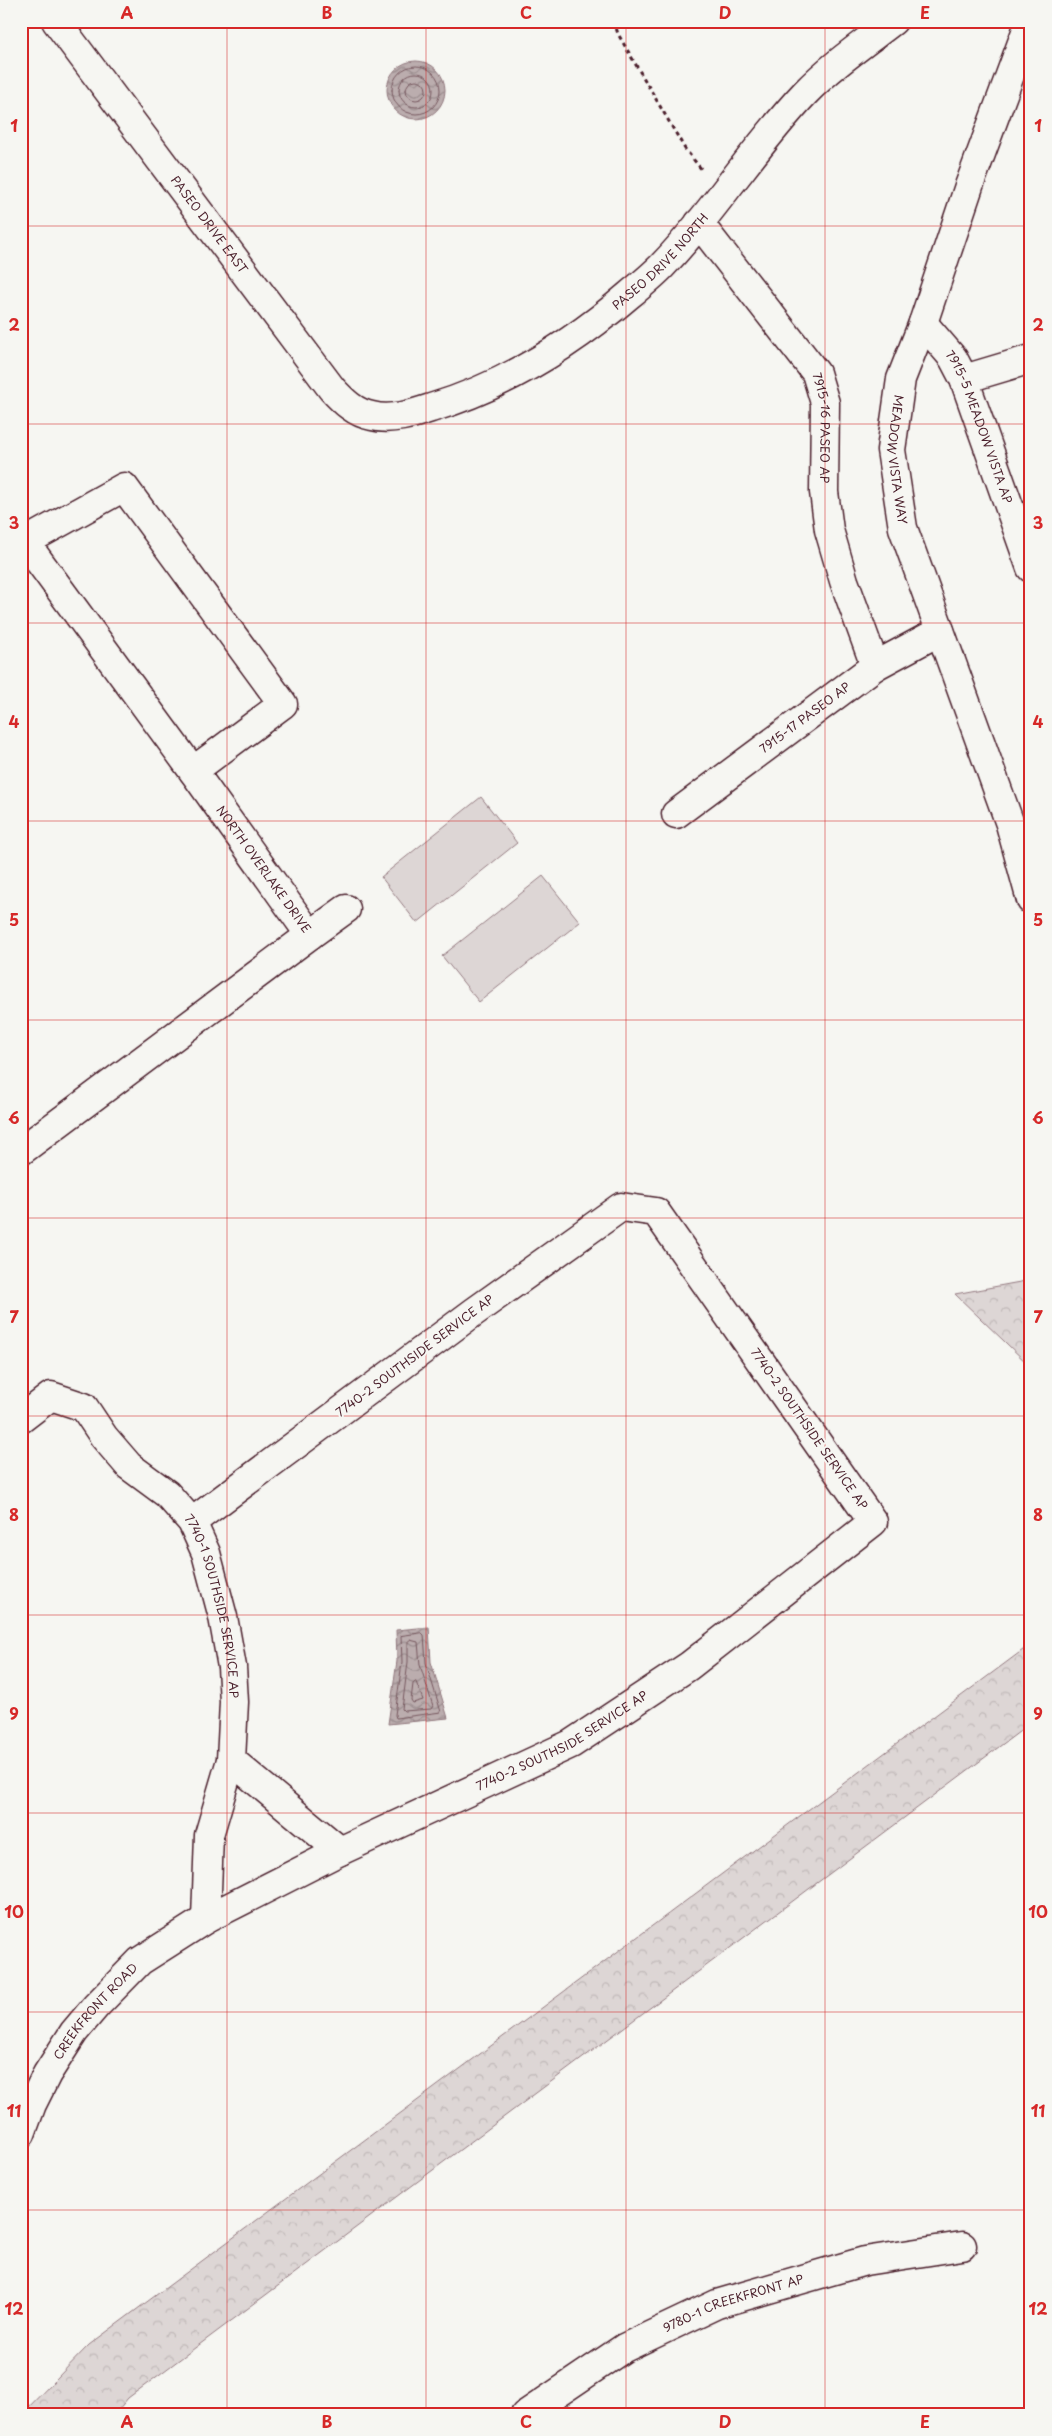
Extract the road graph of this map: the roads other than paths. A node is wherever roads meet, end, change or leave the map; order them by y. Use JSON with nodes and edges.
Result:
{"nodes":[{"id":1,"x":56,"y":21,"type":"edge"},
{"id":2,"x":893,"y":21,"type":"edge"},
{"id":3,"x":1030,"y":21,"type":"edge"},
{"id":4,"x":1022,"y":75,"type":"edge"},
{"id":5,"x":699,"y":223,"type":"junction"},
{"id":6,"x":923,"y":323,"type":"junction"},
{"id":7,"x":1031,"y":359,"type":"edge"},
{"id":8,"x":964,"y":379,"type":"junction"},
{"id":9,"x":372,"y":417,"type":"joint"},
{"id":10,"x":23,"y":543,"type":"edge"},
{"id":11,"x":1031,"y":568,"type":"edge"},
{"id":12,"x":940,"y":631,"type":"junction"},
{"id":13,"x":875,"y":666,"type":"junction"},
{"id":14,"x":193,"y":771,"type":"junction"},
{"id":15,"x":676,"y":814,"type":"dead end"},
{"id":16,"x":1031,"y":900,"type":"edge"},
{"id":17,"x":346,"y":909,"type":"dead end"},
{"id":18,"x":310,"y":935,"type":"junction"},
{"id":19,"x":21,"y":1150,"type":"edge"},
{"id":20,"x":21,"y":1419,"type":"edge"},
{"id":21,"x":192,"y":1522,"type":"junction"},
{"id":22,"x":231,"y":1760,"type":"junction"},
{"id":23,"x":340,"y":1851,"type":"junction"},
{"id":24,"x":206,"y":1920,"type":"junction"},
{"id":25,"x":21,"y":2134,"type":"edge"},
{"id":26,"x":962,"y":2246,"type":"dead end"},
{"id":27,"x":525,"y":2415,"type":"edge"}],
"edges":[{"from":1,"to":9,"type":"street","name":"PASEO DRIVE EAST"},
{"from":2,"to":5,"type":"street","name":"PASEO DRIVE NORTH"},
{"from":3,"to":4,"type":"street","name":"MEADOW VISTA WAY"},
{"from":4,"to":6,"type":"street","name":"MEADOW VISTA WAY"},
{"from":5,"to":9,"type":"street","name":"PASEO DRIVE NORTH"},
{"from":5,"to":13,"type":"street","name":"7915-16 PASEO AP"},
{"from":6,"to":8,"type":"street","name":"7915-5 MEADOW VISTA AP"},
{"from":6,"to":12,"type":"street","name":"MEADOW VISTA WAY"},
{"from":7,"to":8,"type":"street"},
{"from":8,"to":11,"type":"street","name":"7915-5 MEADOW VISTA AP"},
{"from":10,"to":14,"type":"street","name":"NORTH OVERLAKE DRIVE"},
{"from":10,"to":14,"type":"street"},
{"from":12,"to":13,"type":"street","name":"7915-17 PASEO AP"},
{"from":12,"to":16,"type":"street","name":"MEADOW VISTA WAY"},
{"from":13,"to":15,"type":"street","name":"7915-17 PASEO AP"},
{"from":14,"to":18,"type":"street","name":"NORTH OVERLAKE DRIVE"},
{"from":17,"to":18,"type":"street"},
{"from":18,"to":19,"type":"street","name":"NORTH OVERLAKE DRIVE"},
{"from":20,"to":21,"type":"street","name":"7740-1 SOUTHSIDE SERVICE AP"},
{"from":21,"to":22,"type":"street","name":"7740-1 SOUTHSIDE SERVICE AP"},
{"from":21,"to":23,"type":"street","name":"7740-2 SOUTHSIDE SERVICE AP"},
{"from":22,"to":23,"type":"street"},
{"from":22,"to":24,"type":"street","name":"7740-1 SOUTHSIDE SERVICE AP"},
{"from":23,"to":24,"type":"street","name":"7740-2 SOUTHSIDE SERVICE AP"},
{"from":24,"to":25,"type":"street","name":"CREEKFRONT ROAD"},
{"from":26,"to":27,"type":"street","name":"9780-1 CREEKFRONT AP"}]}
